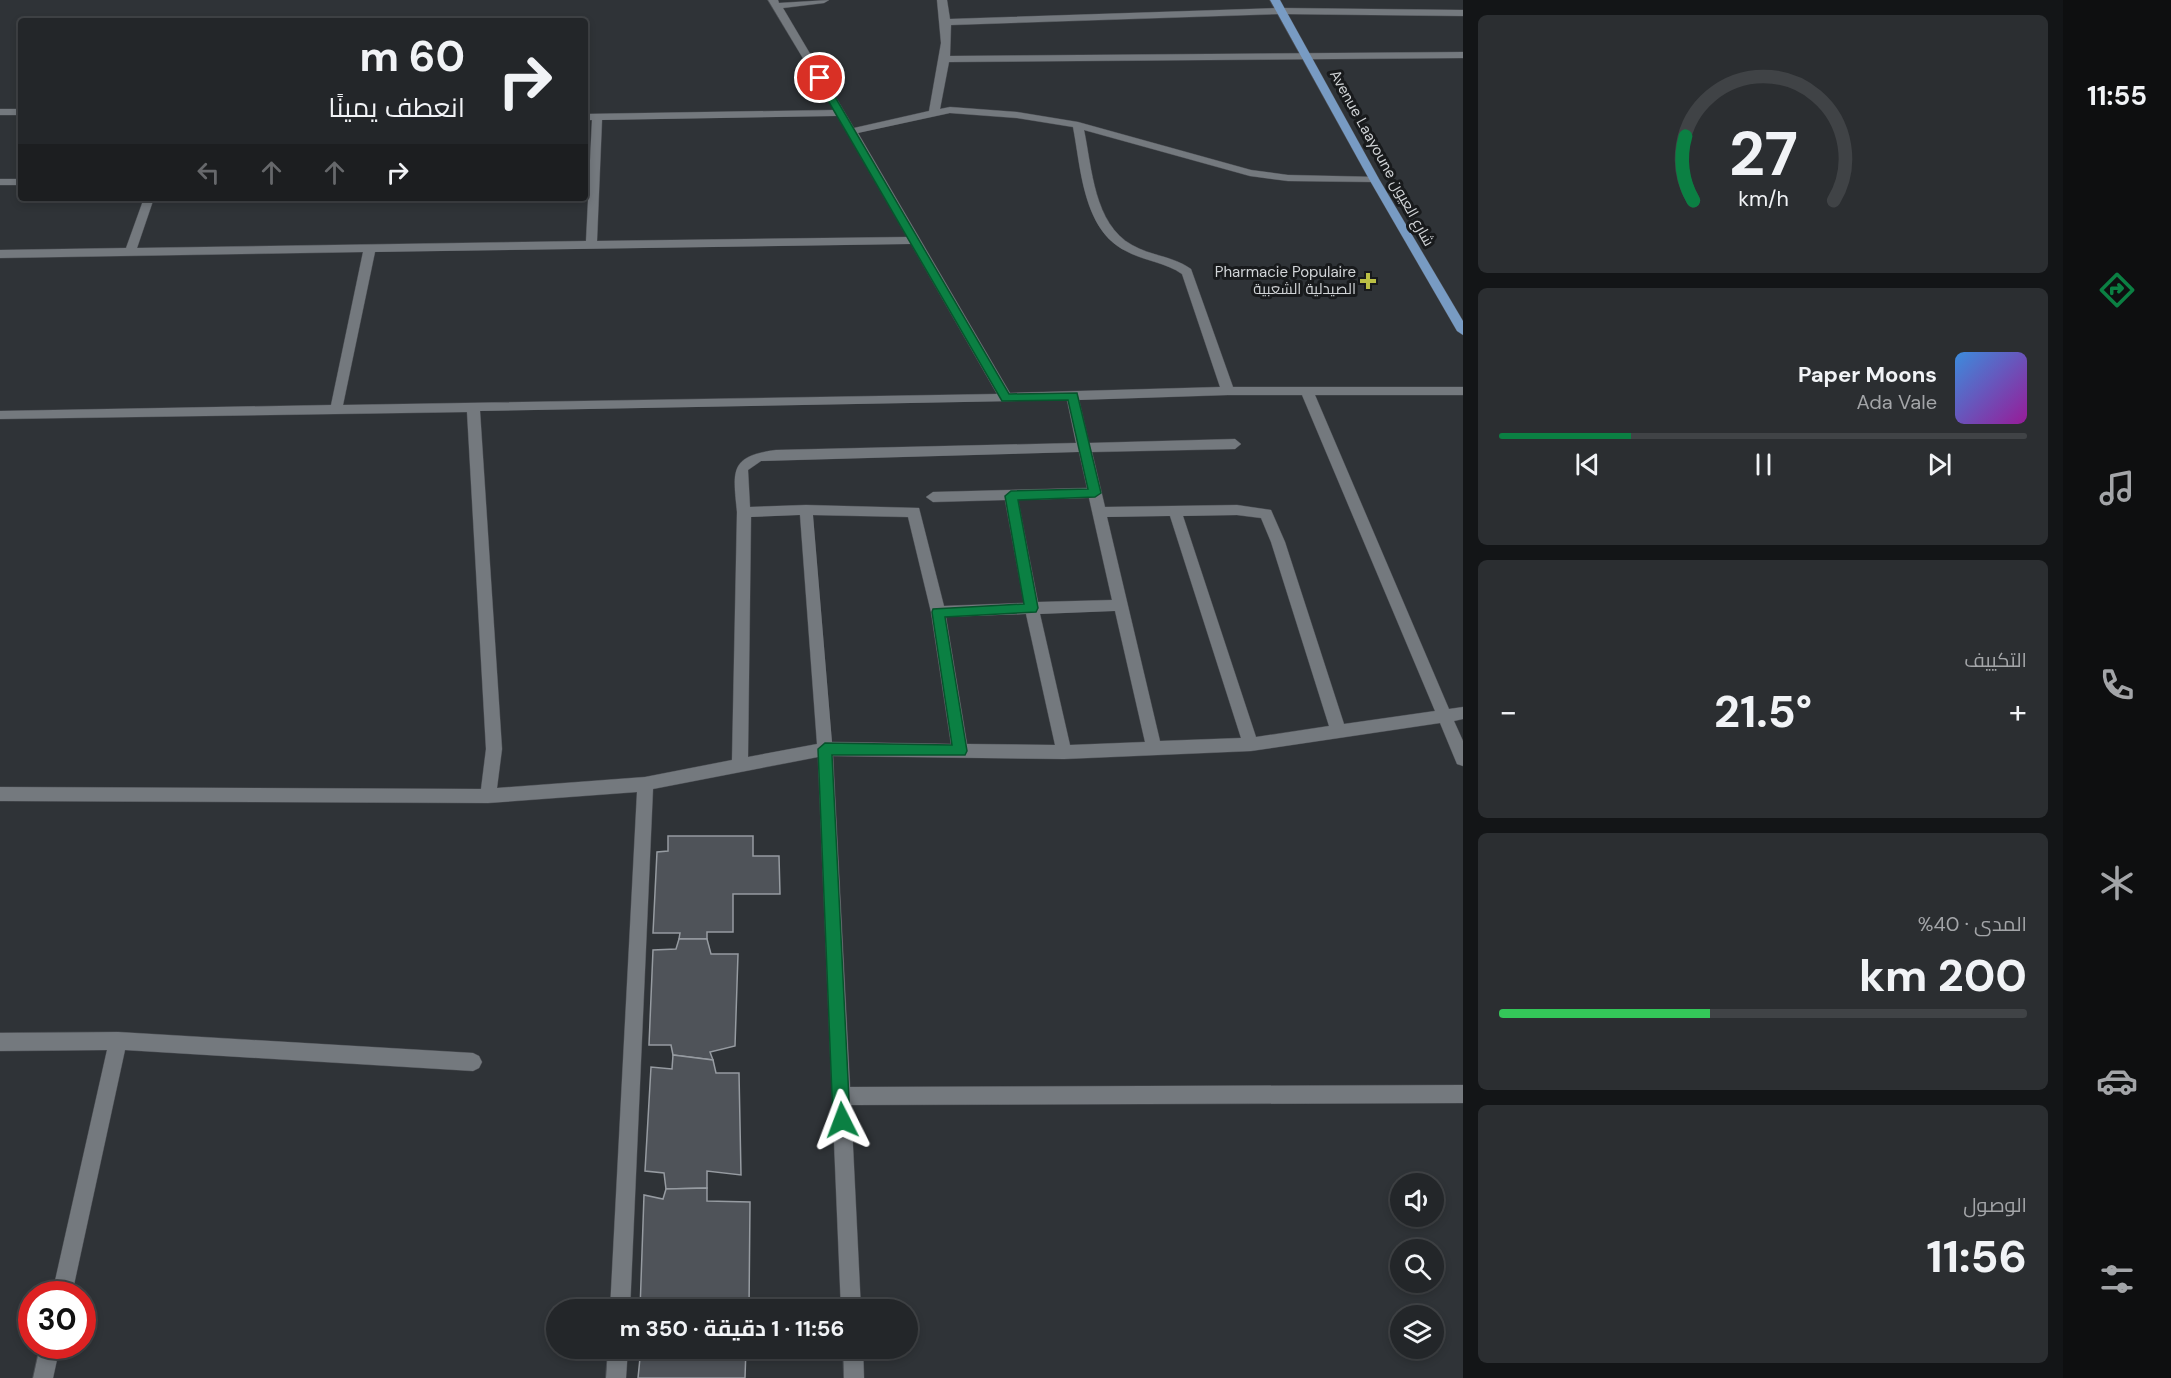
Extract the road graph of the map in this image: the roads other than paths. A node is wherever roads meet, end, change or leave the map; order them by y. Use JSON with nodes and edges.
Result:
{"nodes":[{"id":1,"x":824,"y":0,"type":"edge"},
{"id":2,"x":942,"y":0,"type":"edge"},
{"id":3,"x":1275,"y":0,"type":"edge"},
{"id":4,"x":775,"y":3,"type":"edge"},
{"id":5,"x":1281,"y":11,"type":"junction"},
{"id":6,"x":1463,"y":14,"type":"edge"},
{"id":7,"x":947,"y":22,"type":"junction"},
{"id":8,"x":1463,"y":55,"type":"edge"},
{"id":9,"x":1308,"y":56,"type":"junction"},
{"id":10,"x":946,"y":59,"type":"junction"},
{"id":11,"x":0,"y":112,"type":"edge"},
{"id":12,"x":18,"y":112,"type":"edge"},
{"id":13,"x":934,"y":112,"type":"junction"},
{"id":14,"x":841,"y":113,"type":"junction"},
{"id":15,"x":588,"y":117,"type":"edge"},
{"id":16,"x":597,"y":117,"type":"junction"},
{"id":17,"x":1078,"y":124,"type":"junction"},
{"id":18,"x":853,"y":131,"type":"junction"},
{"id":19,"x":1374,"y":179,"type":"junction"},
{"id":20,"x":0,"y":182,"type":"edge"},
{"id":21,"x":18,"y":182,"type":"edge"},
{"id":22,"x":148,"y":201,"type":"edge"},
{"id":23,"x":913,"y":240,"type":"junction"},
{"id":24,"x":591,"y":245,"type":"junction"},
{"id":25,"x":370,"y":248,"type":"junction"},
{"id":26,"x":130,"y":252,"type":"junction"},
{"id":27,"x":0,"y":254,"type":"edge"},
{"id":28,"x":1461,"y":323,"type":"edge"},
{"id":29,"x":1306,"y":390,"type":"junction"},
{"id":30,"x":1228,"y":391,"type":"junction"},
{"id":31,"x":1463,"y":391,"type":"edge"},
{"id":32,"x":1072,"y":396,"type":"junction"},
{"id":33,"x":1006,"y":398,"type":"junction"},
{"id":34,"x":473,"y":406,"type":"junction"},
{"id":35,"x":336,"y":410,"type":"junction"},
{"id":36,"x":0,"y":415,"type":"edge"},
{"id":37,"x":1235,"y":444,"type":"dead end"},
{"id":38,"x":1085,"y":448,"type":"junction"},
{"id":39,"x":1095,"y":493,"type":"junction"},
{"id":40,"x":1011,"y":496,"type":"junction"},
{"id":41,"x":933,"y":497,"type":"dead end"},
{"id":42,"x":806,"y":510,"type":"junction"},
{"id":43,"x":1175,"y":511,"type":"junction"},
{"id":44,"x":744,"y":512,"type":"junction"},
{"id":45,"x":1100,"y":512,"type":"junction"},
{"id":46,"x":1121,"y":605,"type":"junction"},
{"id":47,"x":1032,"y":608,"type":"junction"},
{"id":48,"x":938,"y":612,"type":"junction"},
{"id":49,"x":1463,"y":713,"type":"edge"},
{"id":50,"x":1444,"y":716,"type":"junction"},
{"id":51,"x":1338,"y":730,"type":"junction"},
{"id":52,"x":1251,"y":744,"type":"junction"},
{"id":53,"x":825,"y":749,"type":"junction"},
{"id":54,"x":1154,"y":749,"type":"junction"},
{"id":55,"x":960,"y":751,"type":"junction"},
{"id":56,"x":1064,"y":752,"type":"junction"},
{"id":57,"x":1463,"y":759,"type":"edge"},
{"id":58,"x":740,"y":766,"type":"junction"},
{"id":59,"x":645,"y":784,"type":"junction"},
{"id":60,"x":0,"y":794,"type":"edge"},
{"id":61,"x":488,"y":796,"type":"junction"},
{"id":62,"x":118,"y":1041,"type":"junction"},
{"id":63,"x":0,"y":1042,"type":"edge"},
{"id":64,"x":473,"y":1062,"type":"dead end"},
{"id":65,"x":1463,"y":1094,"type":"edge"},
{"id":66,"x":841,"y":1096,"type":"junction"},
{"id":67,"x":65,"y":1281,"type":"edge"},
{"id":68,"x":621,"y":1299,"type":"edge"},
{"id":69,"x":850,"y":1299,"type":"edge"},
{"id":70,"x":47,"y":1359,"type":"edge"},
{"id":71,"x":617,"y":1359,"type":"edge"},
{"id":72,"x":853,"y":1359,"type":"edge"},
{"id":73,"x":43,"y":1378,"type":"edge"},
{"id":74,"x":616,"y":1378,"type":"edge"},
{"id":75,"x":854,"y":1378,"type":"edge"}],
"edges":[{"from":1,"to":4,"type":"street"},
{"from":2,"to":7,"type":"street"},
{"from":3,"to":5,"type":"main road","name":"Avenue Laayoune شارع العيون"},
{"from":4,"to":14,"type":"street"},
{"from":5,"to":6,"type":"street"},
{"from":5,"to":7,"type":"street"},
{"from":5,"to":9,"type":"main road","name":"Avenue Laayoune شارع العيون"},
{"from":7,"to":10,"type":"street"},
{"from":8,"to":9,"type":"street"},
{"from":9,"to":10,"type":"street"},
{"from":9,"to":19,"type":"main road","name":"Avenue Laayoune شارع العيون"},
{"from":10,"to":13,"type":"street"},
{"from":11,"to":12,"type":"street"},
{"from":13,"to":17,"type":"street"},
{"from":13,"to":18,"type":"street"},
{"from":14,"to":16,"type":"street"},
{"from":14,"to":18,"type":"street"},
{"from":15,"to":16,"type":"street"},
{"from":16,"to":24,"type":"street"},
{"from":17,"to":19,"type":"street"},
{"from":17,"to":30,"type":"street"},
{"from":18,"to":23,"type":"street"},
{"from":19,"to":28,"type":"main road","name":"Avenue Laayoune شارع العيون"},
{"from":20,"to":21,"type":"street"},
{"from":22,"to":26,"type":"street"},
{"from":23,"to":24,"type":"street"},
{"from":23,"to":33,"type":"street"},
{"from":24,"to":25,"type":"street"},
{"from":25,"to":26,"type":"street"},
{"from":25,"to":35,"type":"street"},
{"from":26,"to":27,"type":"street"},
{"from":29,"to":30,"type":"street"},
{"from":29,"to":31,"type":"street"},
{"from":29,"to":50,"type":"street"},
{"from":30,"to":32,"type":"street"},
{"from":32,"to":33,"type":"street"},
{"from":32,"to":38,"type":"street"},
{"from":33,"to":34,"type":"street"},
{"from":34,"to":35,"type":"street"},
{"from":34,"to":61,"type":"street"},
{"from":35,"to":36,"type":"street"},
{"from":37,"to":38,"type":"street"},
{"from":38,"to":39,"type":"street"},
{"from":38,"to":44,"type":"street"},
{"from":39,"to":40,"type":"street"},
{"from":39,"to":45,"type":"street"},
{"from":40,"to":41,"type":"street"},
{"from":40,"to":47,"type":"street"},
{"from":42,"to":44,"type":"street"},
{"from":42,"to":48,"type":"street"},
{"from":42,"to":53,"type":"street"},
{"from":43,"to":45,"type":"street"},
{"from":43,"to":51,"type":"street"},
{"from":43,"to":52,"type":"street"},
{"from":44,"to":58,"type":"street"},
{"from":45,"to":46,"type":"street"},
{"from":46,"to":47,"type":"street"},
{"from":46,"to":54,"type":"street"},
{"from":47,"to":48,"type":"street"},
{"from":47,"to":56,"type":"street"},
{"from":48,"to":55,"type":"street"},
{"from":49,"to":50,"type":"street"},
{"from":50,"to":51,"type":"street"},
{"from":50,"to":57,"type":"street"},
{"from":51,"to":52,"type":"street"},
{"from":52,"to":54,"type":"street"},
{"from":53,"to":55,"type":"street"},
{"from":53,"to":58,"type":"street"},
{"from":53,"to":66,"type":"street"},
{"from":54,"to":56,"type":"street"},
{"from":55,"to":56,"type":"street"},
{"from":58,"to":59,"type":"street"},
{"from":59,"to":61,"type":"street"},
{"from":59,"to":68,"type":"street"},
{"from":60,"to":61,"type":"street"},
{"from":62,"to":63,"type":"street"},
{"from":62,"to":64,"type":"street"},
{"from":62,"to":67,"type":"street"},
{"from":65,"to":66,"type":"street"},
{"from":66,"to":69,"type":"street"},
{"from":70,"to":73,"type":"street"},
{"from":71,"to":74,"type":"street"},
{"from":72,"to":75,"type":"street"}]}
